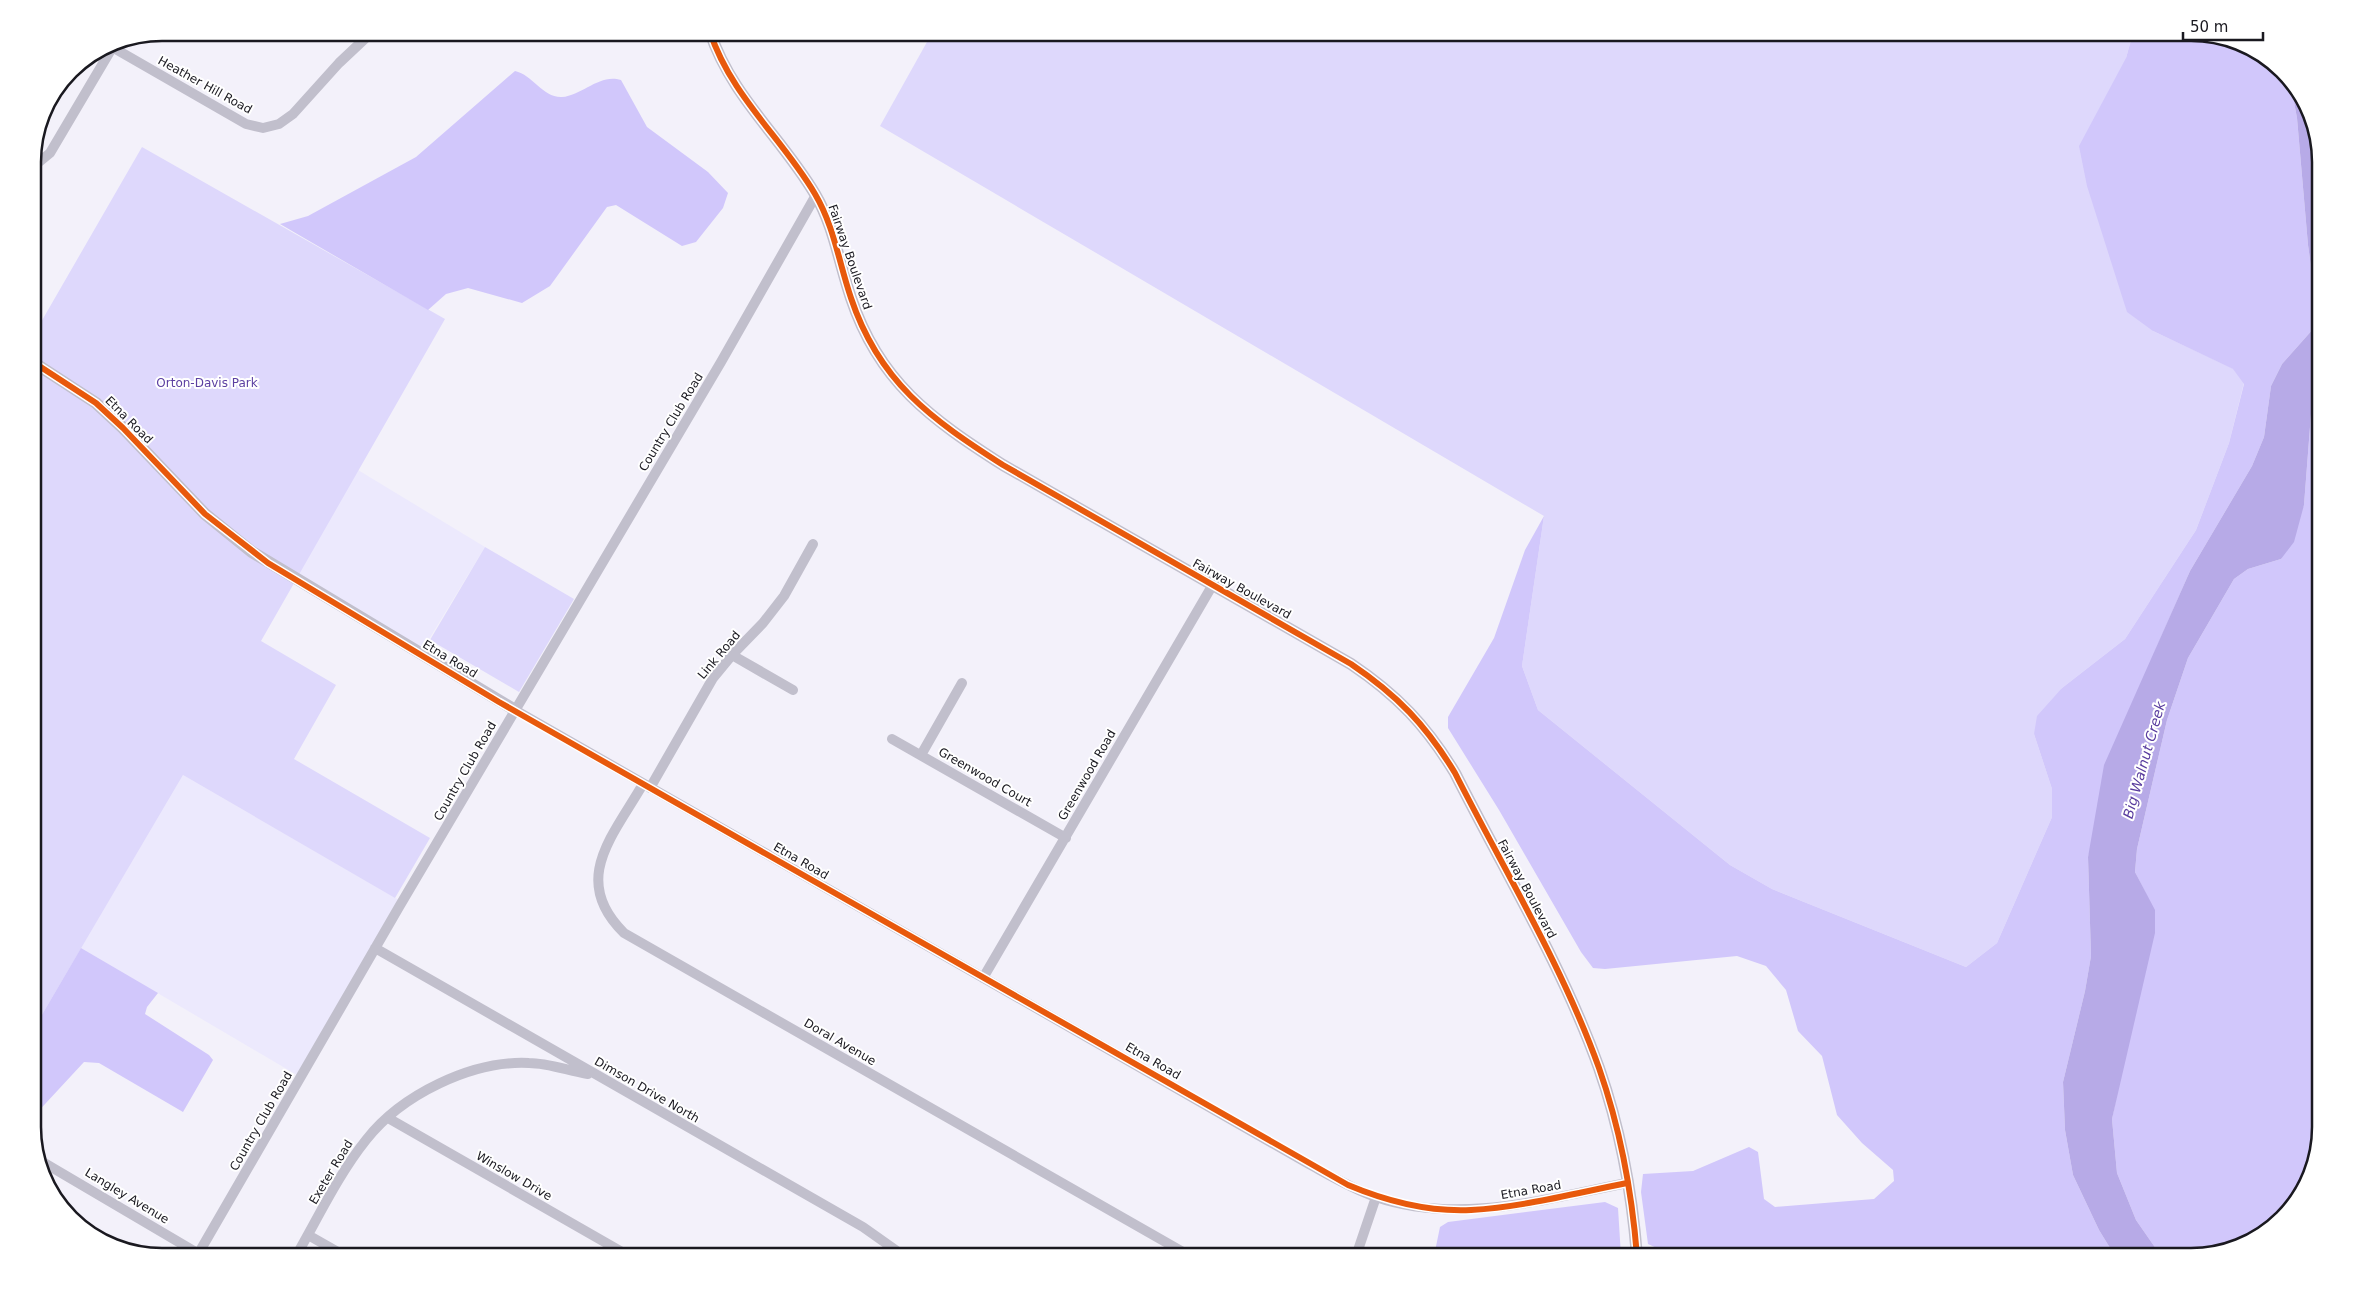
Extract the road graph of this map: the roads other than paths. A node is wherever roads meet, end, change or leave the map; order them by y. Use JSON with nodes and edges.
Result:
{"nodes":[{"id":1,"x":361,"y":42,"type":"edge"},
{"id":2,"x":715,"y":42,"type":"edge"},
{"id":3,"x":121,"y":48,"type":"edge"},
{"id":4,"x":108,"y":54,"type":"edge"},
{"id":5,"x":42,"y":161,"type":"edge"},
{"id":6,"x":816,"y":195,"type":"junction"},
{"id":7,"x":42,"y":368,"type":"edge"},
{"id":8,"x":813,"y":544,"type":"dead end"},
{"id":9,"x":1212,"y":586,"type":"junction"},
{"id":10,"x":732,"y":655,"type":"junction"},
{"id":11,"x":962,"y":683,"type":"dead end"},
{"id":12,"x":793,"y":690,"type":"dead end"},
{"id":13,"x":515,"y":710,"type":"junction"},
{"id":14,"x":892,"y":739,"type":"dead end"},
{"id":15,"x":921,"y":755,"type":"junction"},
{"id":16,"x":646,"y":786,"type":"junction"},
{"id":17,"x":1066,"y":838,"type":"junction"},
{"id":18,"x":375,"y":948,"type":"junction"},
{"id":19,"x":984,"y":978,"type":"junction"},
{"id":20,"x":597,"y":1076,"type":"junction"},
{"id":21,"x":388,"y":1118,"type":"junction"},
{"id":22,"x":48,"y":1164,"type":"edge"},
{"id":23,"x":1627,"y":1183,"type":"junction"},
{"id":24,"x":1376,"y":1197,"type":"junction"},
{"id":25,"x":308,"y":1235,"type":"junction"},
{"id":26,"x":186,"y":1248,"type":"edge"},
{"id":27,"x":202,"y":1248,"type":"edge"},
{"id":28,"x":301,"y":1248,"type":"edge"},
{"id":29,"x":330,"y":1248,"type":"edge"},
{"id":30,"x":614,"y":1248,"type":"edge"},
{"id":31,"x":895,"y":1248,"type":"edge"},
{"id":32,"x":1176,"y":1248,"type":"edge"},
{"id":33,"x":1359,"y":1248,"type":"edge"},
{"id":34,"x":1636,"y":1248,"type":"edge"}],
"edges":[{"from":1,"to":3,"type":"street","name":"Heather Hill Road"},
{"from":2,"to":6,"type":"street","name":"Fairway Boulevard"},
{"from":4,"to":5,"type":"street"},
{"from":6,"to":9,"type":"street","name":"Fairway Boulevard"},
{"from":6,"to":13,"type":"street","name":"Country Club Road"},
{"from":7,"to":13,"type":"street","name":"Etna Road"},
{"from":8,"to":10,"type":"street","name":"Link Road"},
{"from":9,"to":17,"type":"street","name":"Greenwood Road"},
{"from":9,"to":23,"type":"street","name":"Fairway Boulevard"},
{"from":10,"to":12,"type":"street"},
{"from":10,"to":16,"type":"street","name":"Link Road"},
{"from":11,"to":15,"type":"street"},
{"from":13,"to":16,"type":"street","name":"Etna Road"},
{"from":13,"to":18,"type":"street","name":"Country Club Road"},
{"from":14,"to":15,"type":"street","name":"Greenwood Court"},
{"from":15,"to":17,"type":"street","name":"Greenwood Court"},
{"from":16,"to":19,"type":"street","name":"Etna Road"},
{"from":16,"to":32,"type":"street","name":"Doral Avenue"},
{"from":17,"to":19,"type":"street","name":"Greenwood Road"},
{"from":18,"to":20,"type":"street","name":"Dimson Drive North"},
{"from":18,"to":27,"type":"street","name":"Country Club Road"},
{"from":19,"to":24,"type":"street","name":"Etna Road"},
{"from":20,"to":21,"type":"street","name":"Exeter Road"},
{"from":20,"to":31,"type":"street","name":"Dimson Drive North"},
{"from":21,"to":25,"type":"street","name":"Exeter Road"},
{"from":21,"to":30,"type":"street","name":"Winslow Drive"},
{"from":22,"to":26,"type":"street","name":"Langley Avenue"},
{"from":23,"to":24,"type":"street","name":"Etna Road"},
{"from":23,"to":34,"type":"street","name":"Fairway Boulevard"},
{"from":24,"to":33,"type":"street"},
{"from":25,"to":28,"type":"street","name":"Exeter Road"},
{"from":25,"to":29,"type":"street"}]}
